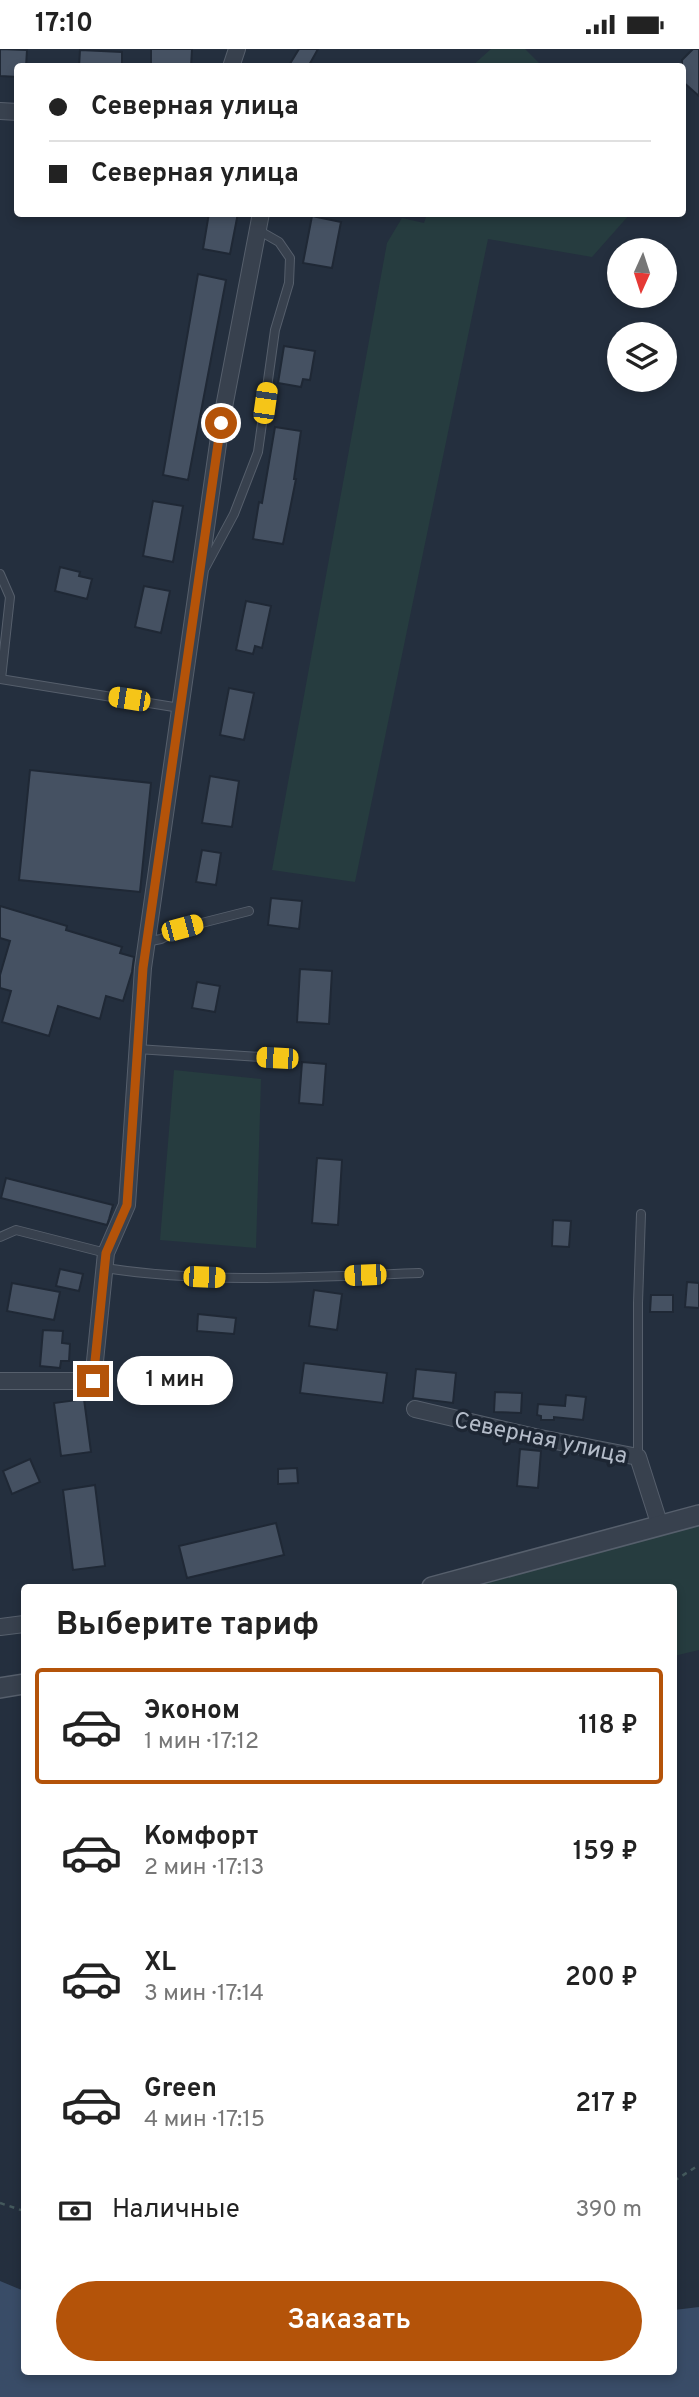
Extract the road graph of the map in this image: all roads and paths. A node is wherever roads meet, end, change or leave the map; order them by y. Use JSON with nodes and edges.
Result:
{"nodes":[{"id":1,"x":260,"y":217,"type":"edge"},
{"id":2,"x":258,"y":230,"type":"junction"},
{"id":3,"x":0,"y":574,"type":"edge"},
{"id":4,"x":198,"y":581,"type":"junction"},
{"id":5,"x":0,"y":679,"type":"edge"},
{"id":6,"x":180,"y":708,"type":"junction"},
{"id":7,"x":249,"y":911,"type":"dead end"},
{"id":8,"x":146,"y":943,"type":"junction"},
{"id":9,"x":137,"y":1049,"type":"junction"},
{"id":10,"x":277,"y":1058,"type":"dead end"},
{"id":11,"x":641,"y":1214,"type":"dead end"},
{"id":12,"x":0,"y":1237,"type":"edge"},
{"id":13,"x":105,"y":1261,"type":"junction"},
{"id":14,"x":419,"y":1273,"type":"dead end"},
{"id":15,"x":0,"y":1381,"type":"edge"},
{"id":16,"x":415,"y":1409,"type":"dead end"},
{"id":17,"x":638,"y":1457,"type":"junction"},
{"id":18,"x":699,"y":1515,"type":"edge"},
{"id":19,"x":660,"y":1526,"type":"junction"},
{"id":20,"x":443,"y":1584,"type":"edge"},
{"id":21,"x":21,"y":1624,"type":"edge"},
{"id":22,"x":1,"y":1625,"type":"edge"},
{"id":23,"x":21,"y":1684,"type":"edge"},
{"id":24,"x":0,"y":1688,"type":"edge"},
{"id":25,"x":699,"y":2165,"type":"edge"},
{"id":26,"x":677,"y":2179,"type":"edge"},
{"id":27,"x":0,"y":2203,"type":"edge"},
{"id":28,"x":21,"y":2210,"type":"edge"}],
"edges":[{"from":1,"to":2,"type":"street"},
{"from":2,"to":4,"type":"street"},
{"from":2,"to":4,"type":"lane"},
{"from":3,"to":5,"type":"lane"},
{"from":4,"to":6,"type":"street"},
{"from":5,"to":6,"type":"lane"},
{"from":6,"to":8,"type":"street"},
{"from":7,"to":8,"type":"lane"},
{"from":8,"to":9,"type":"street"},
{"from":9,"to":10,"type":"lane"},
{"from":9,"to":13,"type":"street"},
{"from":11,"to":17,"type":"lane"},
{"from":12,"to":13,"type":"lane"},
{"from":13,"to":14,"type":"lane"},
{"from":13,"to":15,"type":"street"},
{"from":16,"to":17,"type":"street","name":"Северная улица"},
{"from":17,"to":19,"type":"street","name":"Северная улица"},
{"from":18,"to":19,"type":"street"},
{"from":19,"to":20,"type":"street"},
{"from":21,"to":22,"type":"street"},
{"from":23,"to":24,"type":"street"},
{"from":25,"to":26,"type":"path"},
{"from":27,"to":28,"type":"path"}]}
